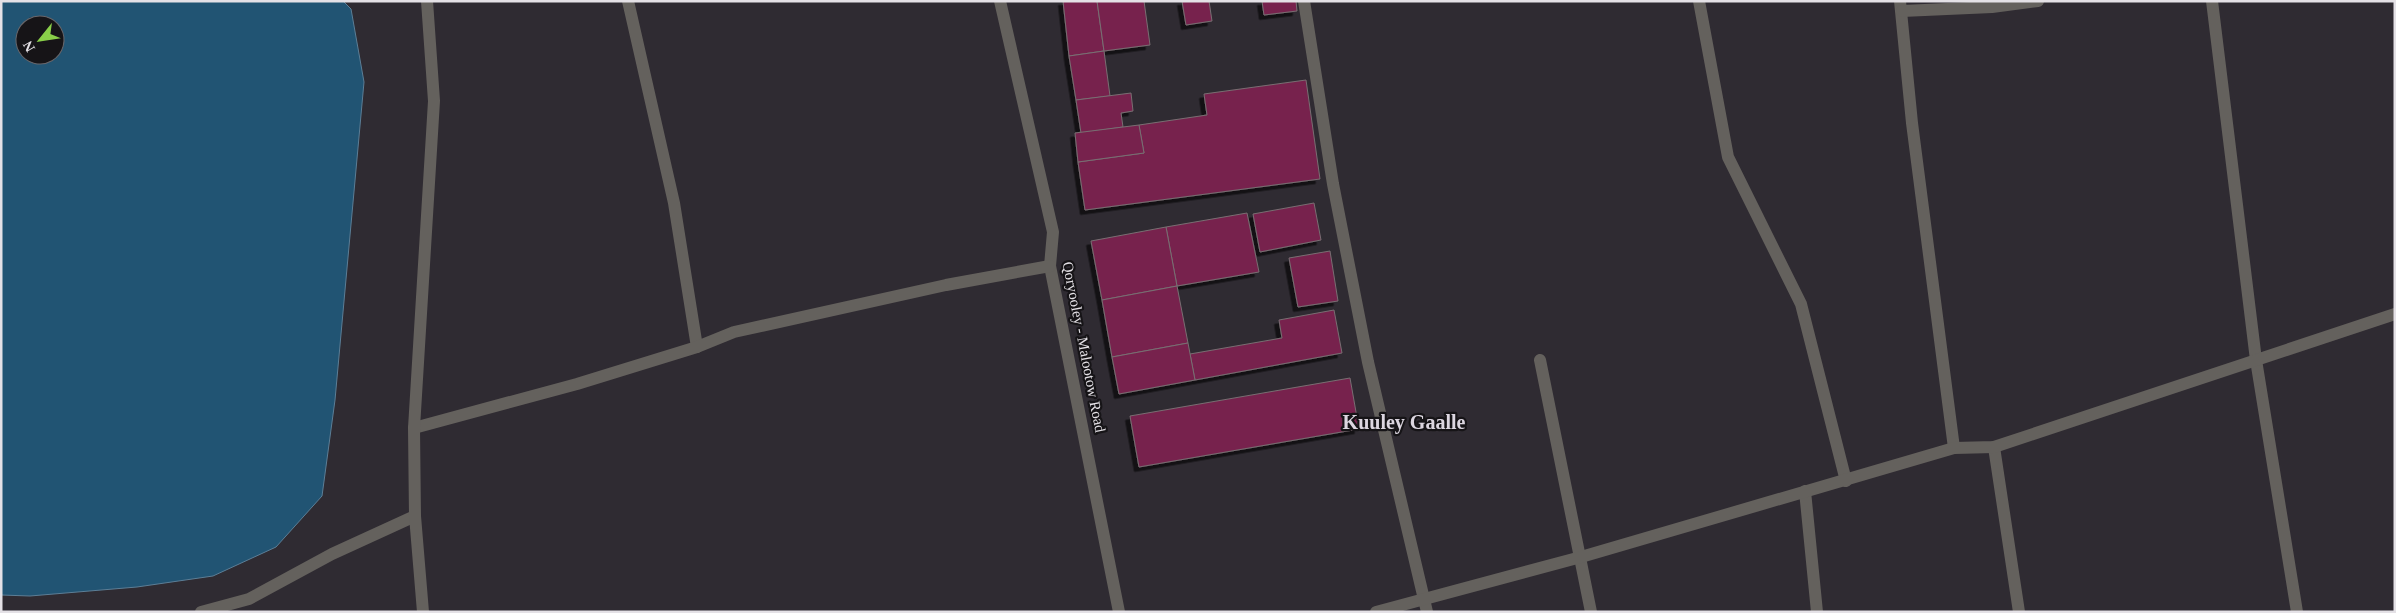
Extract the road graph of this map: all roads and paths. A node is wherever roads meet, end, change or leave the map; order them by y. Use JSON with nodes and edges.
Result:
{"nodes":[{"id":1,"x":427,"y":1,"type":"edge"},
{"id":2,"x":628,"y":1,"type":"edge"},
{"id":3,"x":1000,"y":1,"type":"edge"},
{"id":4,"x":1304,"y":1,"type":"edge"},
{"id":5,"x":1699,"y":1,"type":"edge"},
{"id":6,"x":2038,"y":1,"type":"edge"},
{"id":7,"x":2212,"y":1,"type":"edge"},
{"id":8,"x":1901,"y":6,"type":"edge"},
{"id":9,"x":1050,"y":266,"type":"junction"},
{"id":10,"x":2395,"y":314,"type":"edge"},
{"id":11,"x":696,"y":347,"type":"junction"},
{"id":12,"x":1540,"y":360,"type":"dead end"},
{"id":13,"x":2256,"y":360,"type":"junction"},
{"id":14,"x":414,"y":428,"type":"junction"},
{"id":15,"x":1994,"y":447,"type":"junction"},
{"id":16,"x":1954,"y":448,"type":"junction"},
{"id":17,"x":1846,"y":481,"type":"junction"},
{"id":18,"x":1805,"y":491,"type":"junction"},
{"id":19,"x":415,"y":516,"type":"junction"},
{"id":20,"x":1581,"y":557,"type":"junction"},
{"id":21,"x":1424,"y":597,"type":"junction"},
{"id":22,"x":201,"y":612,"type":"edge"},
{"id":23,"x":423,"y":612,"type":"edge"},
{"id":24,"x":1119,"y":612,"type":"edge"},
{"id":25,"x":1376,"y":612,"type":"edge"},
{"id":26,"x":1427,"y":612,"type":"edge"},
{"id":27,"x":1591,"y":612,"type":"edge"},
{"id":28,"x":1817,"y":612,"type":"edge"},
{"id":29,"x":2018,"y":612,"type":"edge"},
{"id":30,"x":2298,"y":612,"type":"edge"}],
"edges":[{"from":1,"to":14,"type":"street"},
{"from":2,"to":11,"type":"street"},
{"from":3,"to":9,"type":"street","name":"Qoryooley - Malootow Road"},
{"from":4,"to":21,"type":"street"},
{"from":5,"to":17,"type":"street"},
{"from":6,"to":8,"type":"street"},
{"from":7,"to":13,"type":"street"},
{"from":8,"to":16,"type":"street"},
{"from":9,"to":11,"type":"street"},
{"from":9,"to":24,"type":"street","name":"Qoryooley - Malootow Road"},
{"from":10,"to":13,"type":"street"},
{"from":11,"to":14,"type":"street"},
{"from":12,"to":20,"type":"street"},
{"from":13,"to":15,"type":"street"},
{"from":13,"to":30,"type":"street"},
{"from":14,"to":19,"type":"street"},
{"from":15,"to":16,"type":"street"},
{"from":15,"to":29,"type":"street"},
{"from":16,"to":17,"type":"street"},
{"from":17,"to":18,"type":"street"},
{"from":18,"to":20,"type":"street"},
{"from":18,"to":28,"type":"street"},
{"from":19,"to":22,"type":"street"},
{"from":19,"to":23,"type":"street"},
{"from":20,"to":21,"type":"street"},
{"from":20,"to":27,"type":"street"},
{"from":21,"to":25,"type":"street"},
{"from":21,"to":26,"type":"street"}]}
